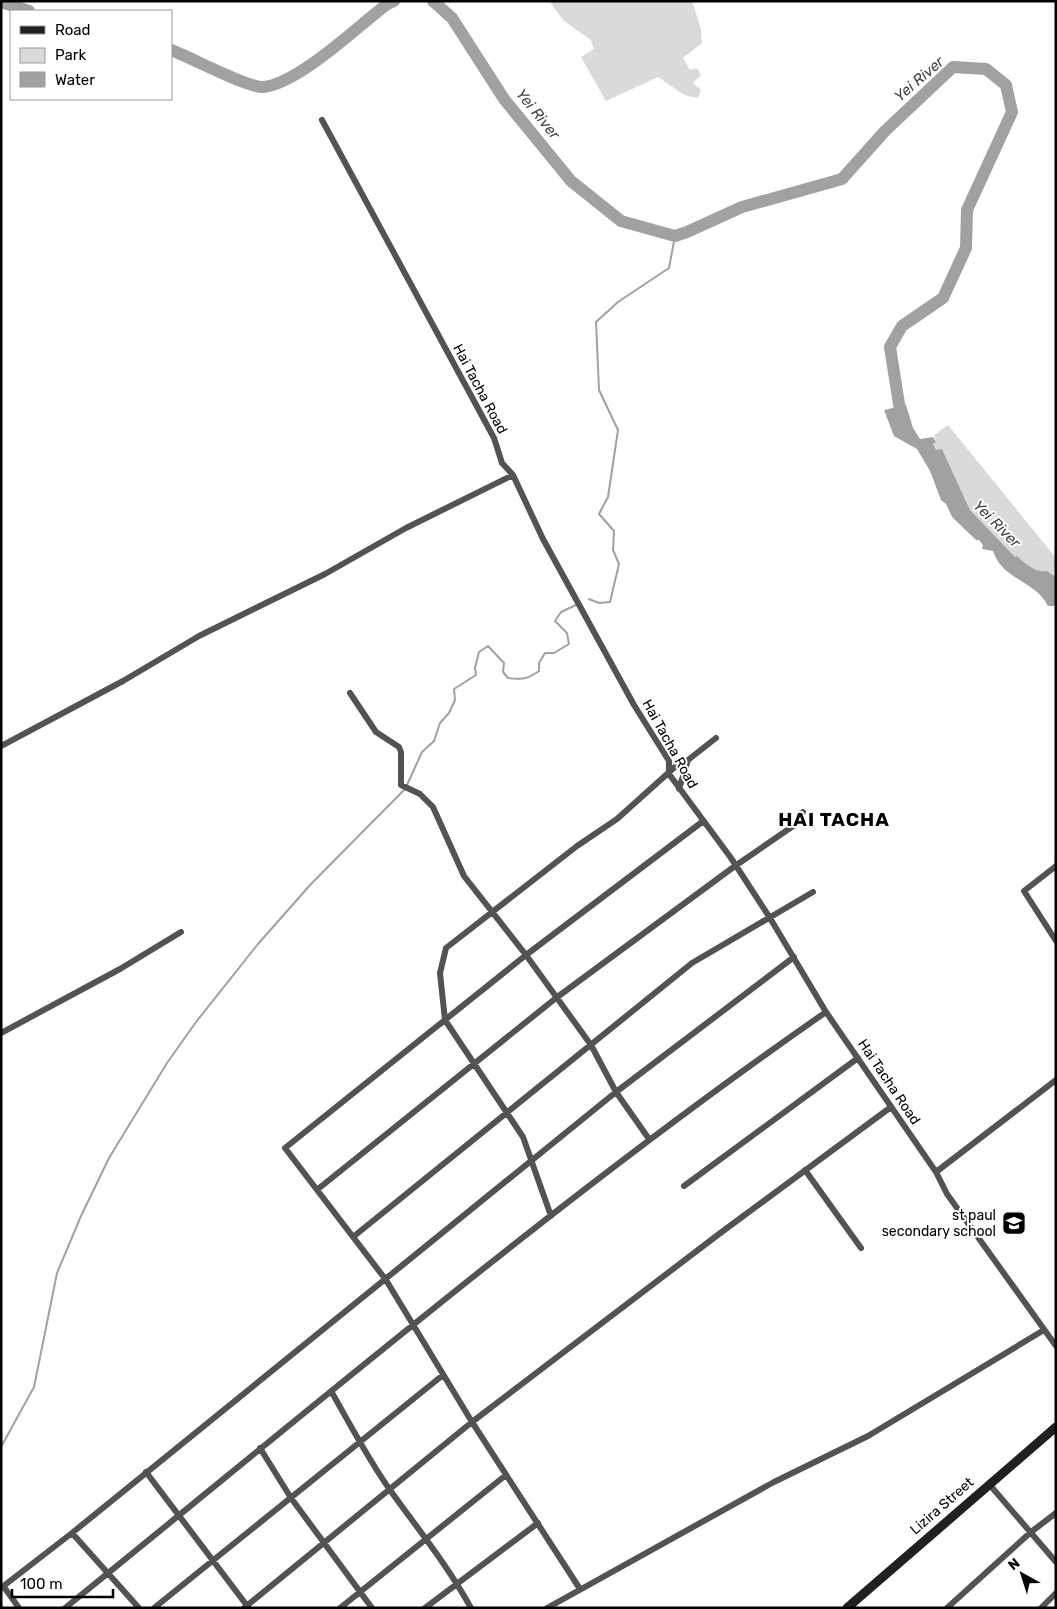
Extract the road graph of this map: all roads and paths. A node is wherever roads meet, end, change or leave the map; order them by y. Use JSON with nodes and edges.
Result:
{"nodes":[{"id":1,"x":322,"y":120,"type":"dead end"},
{"id":2,"x":514,"y":475,"type":"junction"},
{"id":3,"x":350,"y":693,"type":"dead end"},
{"id":4,"x":716,"y":738,"type":"dead end"},
{"id":5,"x":1,"y":746,"type":"edge"},
{"id":6,"x":688,"y":760,"type":"junction"},
{"id":7,"x":669,"y":774,"type":"junction"},
{"id":8,"x":679,"y":789,"type":"junction"},
{"id":9,"x":803,"y":812,"type":"dead end"},
{"id":10,"x":702,"y":822,"type":"junction"},
{"id":11,"x":735,"y":866,"type":"junction"},
{"id":12,"x":1056,"y":866,"type":"edge"},
{"id":13,"x":813,"y":892,"type":"dead end"},
{"id":14,"x":492,"y":914,"type":"junction"},
{"id":15,"x":770,"y":918,"type":"junction"},
{"id":16,"x":181,"y":932,"type":"dead end"},
{"id":17,"x":1056,"y":941,"type":"edge"},
{"id":18,"x":526,"y":955,"type":"junction"},
{"id":19,"x":794,"y":957,"type":"junction"},
{"id":20,"x":556,"y":998,"type":"junction"},
{"id":21,"x":826,"y":1012,"type":"junction"},
{"id":22,"x":445,"y":1020,"type":"junction"},
{"id":23,"x":1,"y":1033,"type":"edge"},
{"id":24,"x":591,"y":1045,"type":"junction"},
{"id":25,"x":858,"y":1058,"type":"junction"},
{"id":26,"x":473,"y":1065,"type":"junction"},
{"id":27,"x":1056,"y":1080,"type":"edge"},
{"id":28,"x":616,"y":1092,"type":"junction"},
{"id":29,"x":891,"y":1107,"type":"junction"},
{"id":30,"x":506,"y":1114,"type":"junction"},
{"id":31,"x":649,"y":1138,"type":"junction"},
{"id":32,"x":533,"y":1161,"type":"junction"},
{"id":33,"x":805,"y":1170,"type":"junction"},
{"id":34,"x":936,"y":1172,"type":"junction"},
{"id":35,"x":684,"y":1186,"type":"dead end"},
{"id":36,"x":318,"y":1189,"type":"junction"},
{"id":37,"x":551,"y":1216,"type":"junction"},
{"id":38,"x":353,"y":1237,"type":"junction"},
{"id":39,"x":861,"y":1248,"type":"dead end"},
{"id":40,"x":386,"y":1280,"type":"junction"},
{"id":41,"x":415,"y":1325,"type":"junction"},
{"id":42,"x":1044,"y":1330,"type":"junction"},
{"id":43,"x":1056,"y":1346,"type":"edge"},
{"id":44,"x":443,"y":1375,"type":"junction"},
{"id":45,"x":331,"y":1391,"type":"junction"},
{"id":46,"x":472,"y":1422,"type":"junction"},
{"id":47,"x":1056,"y":1427,"type":"edge"},
{"id":48,"x":361,"y":1441,"type":"junction"},
{"id":49,"x":260,"y":1448,"type":"junction"},
{"id":50,"x":146,"y":1472,"type":"junction"},
{"id":51,"x":506,"y":1475,"type":"junction"},
{"id":52,"x":989,"y":1484,"type":"junction"},
{"id":53,"x":389,"y":1489,"type":"junction"},
{"id":54,"x":291,"y":1498,"type":"junction"},
{"id":55,"x":1056,"y":1513,"type":"edge"},
{"id":56,"x":178,"y":1514,"type":"junction"},
{"id":57,"x":538,"y":1523,"type":"junction"},
{"id":58,"x":1031,"y":1532,"type":"junction"},
{"id":59,"x":72,"y":1533,"type":"junction"},
{"id":60,"x":427,"y":1539,"type":"junction"},
{"id":61,"x":325,"y":1541,"type":"junction"},
{"id":62,"x":212,"y":1560,"type":"junction"},
{"id":63,"x":1056,"y":1562,"type":"edge"},
{"id":64,"x":108,"y":1573,"type":"junction"},
{"id":65,"x":458,"y":1583,"type":"junction"},
{"id":66,"x":2,"y":1587,"type":"edge"},
{"id":67,"x":580,"y":1589,"type":"junction"},
{"id":68,"x":359,"y":1592,"type":"junction"},
{"id":69,"x":1056,"y":1593,"type":"edge"},
{"id":70,"x":246,"y":1607,"type":"edge"},
{"id":71,"x":19,"y":1608,"type":"edge"},
{"id":72,"x":64,"y":1608,"type":"edge"},
{"id":73,"x":139,"y":1608,"type":"edge"},
{"id":74,"x":154,"y":1608,"type":"edge"},
{"id":75,"x":340,"y":1608,"type":"edge"},
{"id":76,"x":372,"y":1608,"type":"edge"},
{"id":77,"x":426,"y":1608,"type":"edge"},
{"id":78,"x":471,"y":1608,"type":"edge"},
{"id":79,"x":546,"y":1608,"type":"edge"},
{"id":80,"x":848,"y":1608,"type":"edge"},
{"id":81,"x":947,"y":1608,"type":"edge"},
{"id":82,"x":1041,"y":1608,"type":"edge"}],
"edges":[{"from":1,"to":2,"type":"street","name":"Hai Tacha Road"},
{"from":2,"to":5,"type":"street"},
{"from":2,"to":7,"type":"street","name":"Hai Tacha Road"},
{"from":3,"to":14,"type":"street"},
{"from":4,"to":6,"type":"street"},
{"from":6,"to":7,"type":"street"},
{"from":6,"to":8,"type":"street"},
{"from":7,"to":8,"type":"street","name":"Hai Tacha Road"},
{"from":7,"to":14,"type":"street"},
{"from":8,"to":10,"type":"street","name":"Hai Tacha Road"},
{"from":9,"to":11,"type":"street"},
{"from":10,"to":11,"type":"street","name":"Hai Tacha Road"},
{"from":10,"to":18,"type":"street"},
{"from":11,"to":15,"type":"street","name":"Hai Tacha Road"},
{"from":11,"to":20,"type":"street"},
{"from":12,"to":17,"type":"street"},
{"from":13,"to":15,"type":"street"},
{"from":14,"to":18,"type":"street"},
{"from":14,"to":22,"type":"street"},
{"from":15,"to":19,"type":"street","name":"Hai Tacha Road"},
{"from":15,"to":24,"type":"street"},
{"from":16,"to":23,"type":"street"},
{"from":18,"to":20,"type":"street"},
{"from":18,"to":22,"type":"street"},
{"from":19,"to":21,"type":"street","name":"Hai Tacha Road"},
{"from":19,"to":28,"type":"street"},
{"from":20,"to":24,"type":"street"},
{"from":20,"to":26,"type":"street"},
{"from":21,"to":25,"type":"street","name":"Hai Tacha Road"},
{"from":21,"to":31,"type":"street"},
{"from":22,"to":26,"type":"street"},
{"from":22,"to":36,"type":"street"},
{"from":24,"to":28,"type":"street"},
{"from":24,"to":30,"type":"street"},
{"from":25,"to":29,"type":"street","name":"Hai Tacha Road"},
{"from":25,"to":35,"type":"street"},
{"from":26,"to":30,"type":"street"},
{"from":26,"to":36,"type":"street"},
{"from":27,"to":34,"type":"street"},
{"from":28,"to":31,"type":"street"},
{"from":28,"to":32,"type":"street"},
{"from":29,"to":33,"type":"street"},
{"from":29,"to":34,"type":"street","name":"Hai Tacha Road"},
{"from":30,"to":32,"type":"street"},
{"from":30,"to":38,"type":"street"},
{"from":31,"to":37,"type":"street"},
{"from":32,"to":37,"type":"street"},
{"from":32,"to":40,"type":"street"},
{"from":33,"to":39,"type":"street"},
{"from":33,"to":46,"type":"street"},
{"from":34,"to":42,"type":"street","name":"Hai Tacha Road"},
{"from":36,"to":38,"type":"street"},
{"from":37,"to":41,"type":"street"},
{"from":38,"to":40,"type":"street"},
{"from":40,"to":41,"type":"street"},
{"from":40,"to":50,"type":"street"},
{"from":41,"to":44,"type":"street"},
{"from":41,"to":45,"type":"street"},
{"from":42,"to":43,"type":"street","name":"Hai Tacha Road"},
{"from":42,"to":67,"type":"street"},
{"from":44,"to":46,"type":"street"},
{"from":44,"to":48,"type":"street"},
{"from":45,"to":48,"type":"street"},
{"from":45,"to":49,"type":"street"},
{"from":46,"to":51,"type":"street"},
{"from":46,"to":53,"type":"street"},
{"from":47,"to":52,"type":"street","name":"Lizira Street"},
{"from":48,"to":53,"type":"street"},
{"from":48,"to":54,"type":"street"},
{"from":49,"to":54,"type":"street"},
{"from":49,"to":56,"type":"street"},
{"from":50,"to":56,"type":"street"},
{"from":50,"to":59,"type":"street"},
{"from":51,"to":57,"type":"street"},
{"from":51,"to":60,"type":"street"},
{"from":52,"to":58,"type":"street"},
{"from":52,"to":80,"type":"street","name":"Lizira Street"},
{"from":53,"to":60,"type":"street"},
{"from":53,"to":61,"type":"street"},
{"from":54,"to":61,"type":"street"},
{"from":54,"to":62,"type":"street"},
{"from":55,"to":58,"type":"street"},
{"from":56,"to":62,"type":"street"},
{"from":56,"to":64,"type":"street"},
{"from":57,"to":65,"type":"street"},
{"from":57,"to":67,"type":"street"},
{"from":58,"to":63,"type":"street"},
{"from":58,"to":81,"type":"street"},
{"from":59,"to":64,"type":"street"},
{"from":59,"to":66,"type":"street"},
{"from":60,"to":65,"type":"street"},
{"from":60,"to":68,"type":"street"},
{"from":61,"to":68,"type":"street"},
{"from":61,"to":70,"type":"street"},
{"from":62,"to":70,"type":"street"},
{"from":62,"to":74,"type":"street"},
{"from":64,"to":72,"type":"street"},
{"from":64,"to":73,"type":"street"},
{"from":65,"to":77,"type":"street"},
{"from":65,"to":78,"type":"street"},
{"from":66,"to":71,"type":"street"},
{"from":67,"to":79,"type":"street"},
{"from":68,"to":75,"type":"street"},
{"from":68,"to":76,"type":"street"},
{"from":69,"to":82,"type":"street"}]}
